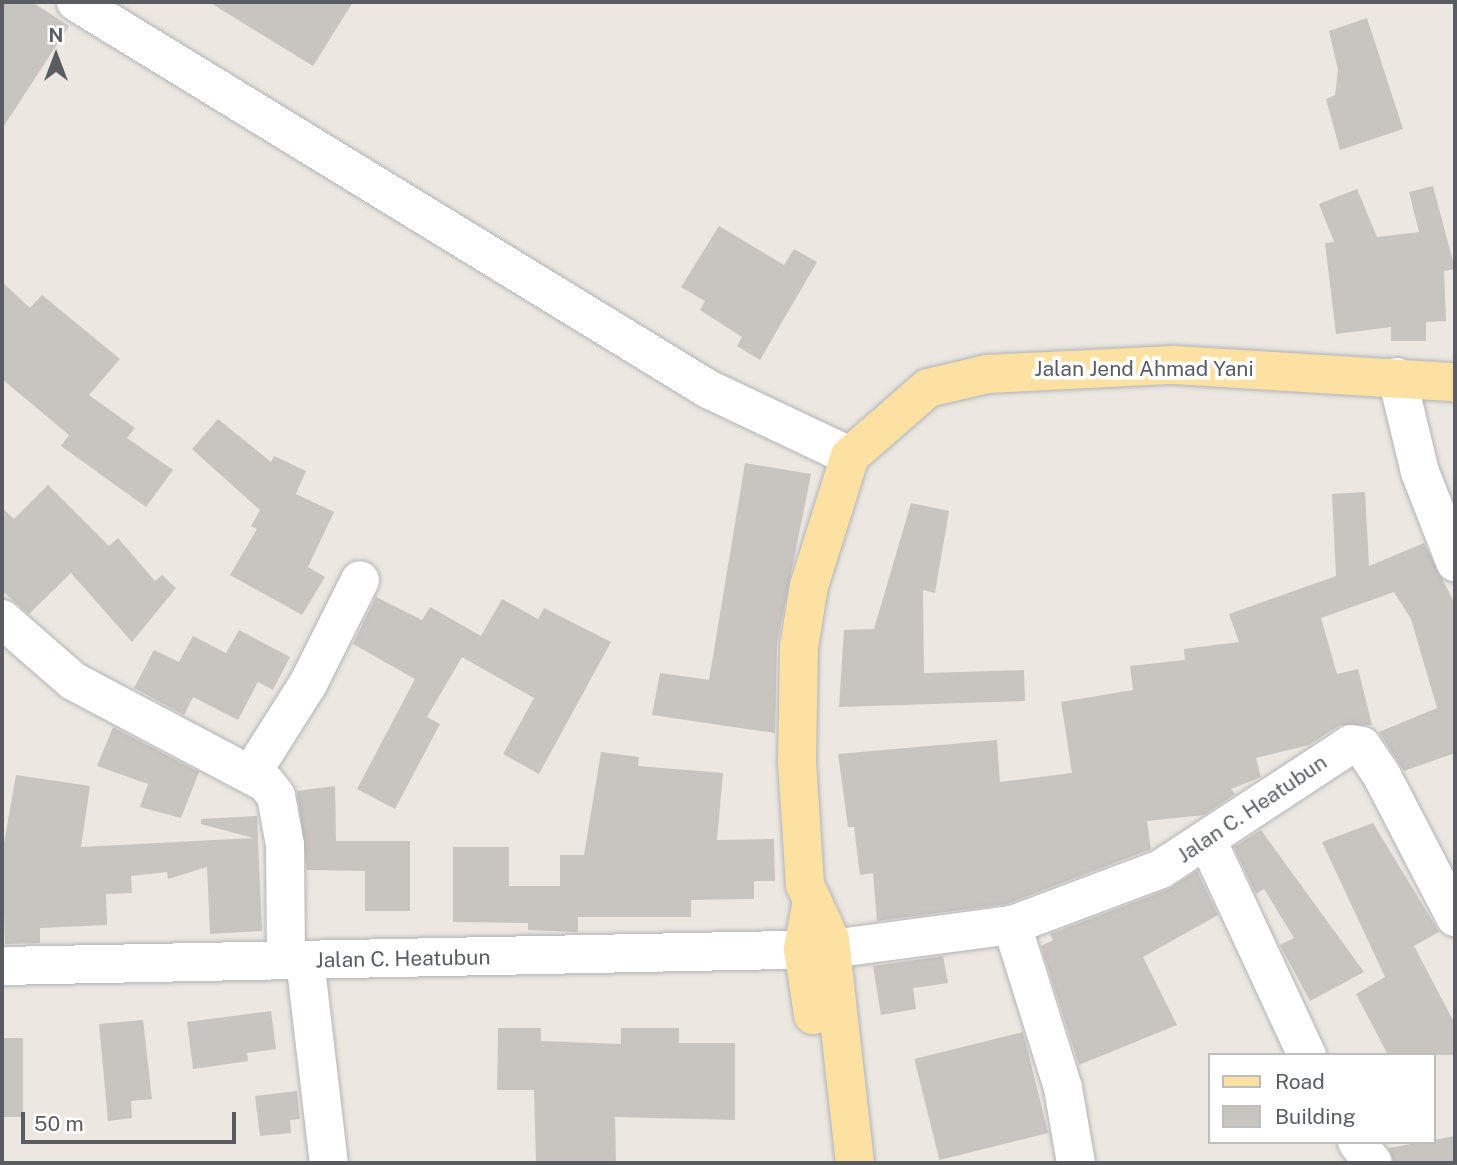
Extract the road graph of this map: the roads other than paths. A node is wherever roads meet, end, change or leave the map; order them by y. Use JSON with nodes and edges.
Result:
{"nodes":[{"id":1,"x":76,"y":2,"type":"edge"},
{"id":2,"x":1397,"y":377,"type":"junction"},
{"id":3,"x":1455,"y":382,"type":"edge"},
{"id":4,"x":850,"y":456,"type":"junction"},
{"id":5,"x":1455,"y":562,"type":"edge"},
{"id":6,"x":360,"y":580,"type":"dead end"},
{"id":7,"x":8,"y":636,"type":"edge"},
{"id":8,"x":251,"y":774,"type":"junction"},
{"id":9,"x":1208,"y":842,"type":"junction"},
{"id":10,"x":1455,"y":917,"type":"edge"},
{"id":11,"x":1012,"y":925,"type":"junction"},
{"id":12,"x":817,"y":949,"type":"junction"},
{"id":13,"x":295,"y":960,"type":"junction"},
{"id":14,"x":2,"y":967,"type":"edge"},
{"id":15,"x":1306,"y":1053,"type":"edge"},
{"id":16,"x":329,"y":1163,"type":"edge"},
{"id":17,"x":829,"y":1163,"type":"edge"},
{"id":18,"x":855,"y":1163,"type":"edge"},
{"id":19,"x":1076,"y":1163,"type":"edge"}],
"edges":[{"from":1,"to":4,"type":"street"},
{"from":2,"to":3,"type":"main road","name":"Jalan Jend Ahmad Yani"},
{"from":2,"to":4,"type":"main road","name":"Jalan Jend Ahmad Yani"},
{"from":2,"to":5,"type":"street"},
{"from":4,"to":12,"type":"main road","name":"Jalan Jend Ahmad Yani"},
{"from":6,"to":8,"type":"street"},
{"from":7,"to":8,"type":"street"},
{"from":8,"to":13,"type":"street"},
{"from":9,"to":10,"type":"street","name":"Jalan C. Heatubun"},
{"from":9,"to":11,"type":"street","name":"Jalan C. Heatubun"},
{"from":9,"to":15,"type":"street"},
{"from":11,"to":12,"type":"street","name":"Jalan C. Heatubun"},
{"from":11,"to":19,"type":"street"},
{"from":12,"to":13,"type":"street","name":"Jalan C. Heatubun"},
{"from":12,"to":17,"type":"main road","name":"Jalan Jend Ahmad Yani"},
{"from":12,"to":18,"type":"main road","name":"Jalan Jend Ahmad Yani"},
{"from":13,"to":14,"type":"street","name":"Jalan C. Heatubun"},
{"from":13,"to":16,"type":"street"}]}
